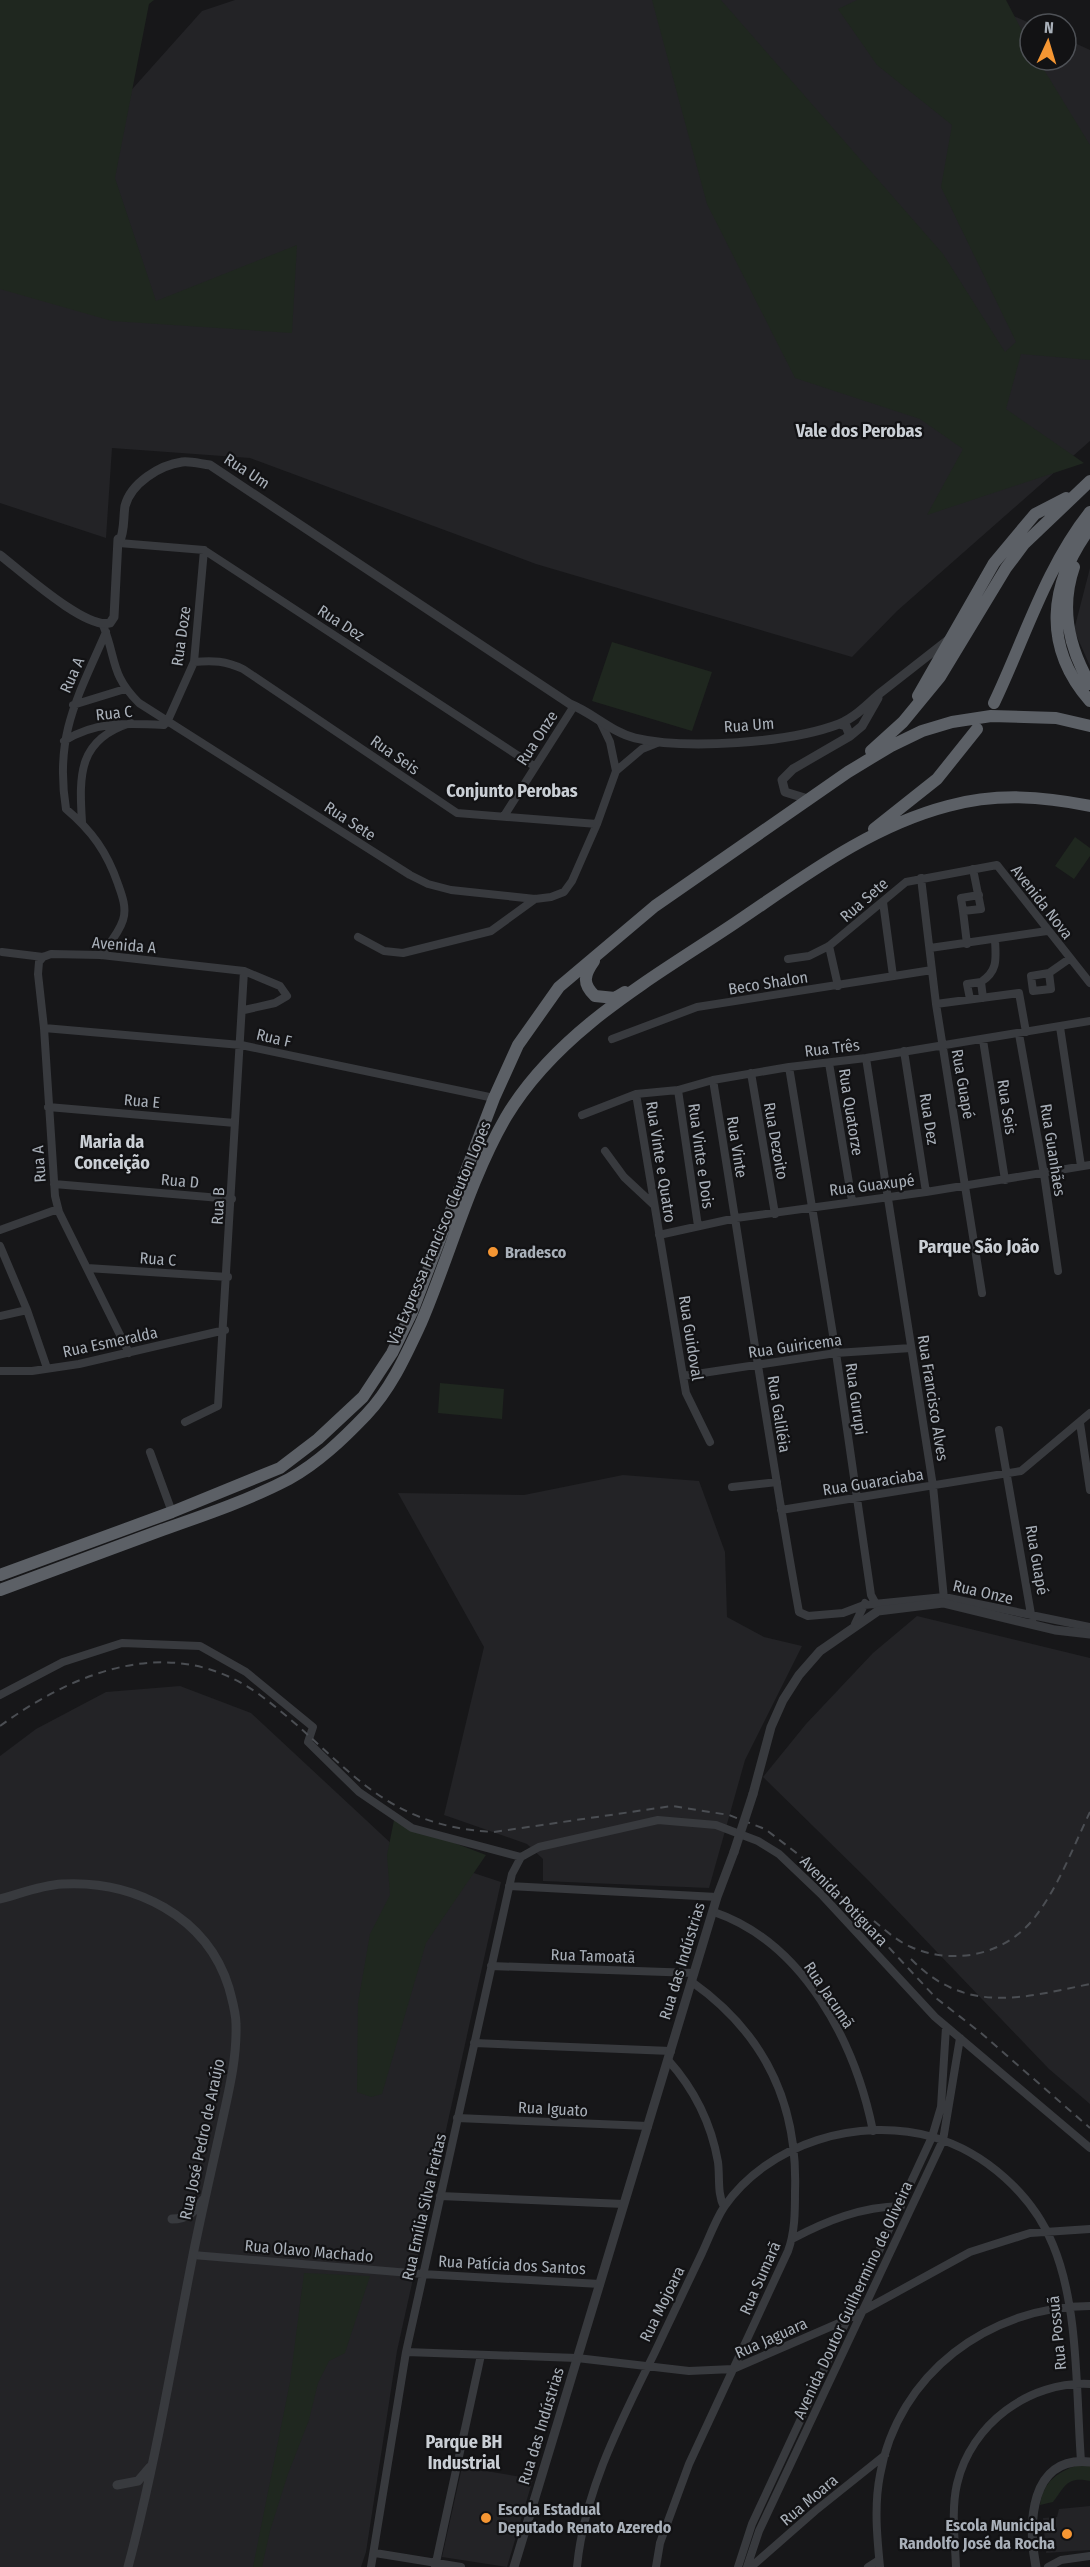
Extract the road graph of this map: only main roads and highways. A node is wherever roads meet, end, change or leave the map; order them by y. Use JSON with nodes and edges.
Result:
{"nodes":[{"id":1,"x":1090,"y":482,"type":"edge"},
{"id":2,"x":1075,"y":494,"type":"junction"},
{"id":3,"x":1090,"y":512,"type":"edge"},
{"id":4,"x":1087,"y":531,"type":"edge"},
{"id":5,"x":1090,"y":684,"type":"edge"},
{"id":6,"x":1090,"y":701,"type":"edge"},
{"id":7,"x":994,"y":703,"type":"dead end"},
{"id":8,"x":903,"y":722,"type":"junction"},
{"id":9,"x":1090,"y":726,"type":"edge"},
{"id":10,"x":977,"y":729,"type":"dead end"},
{"id":11,"x":848,"y":772,"type":"junction"},
{"id":12,"x":1090,"y":806,"type":"edge"},
{"id":13,"x":856,"y":843,"type":"junction"},
{"id":14,"x":600,"y":952,"type":"junction"},
{"id":15,"x":641,"y":984,"type":"junction"},
{"id":16,"x":0,"y":1575,"type":"edge"},
{"id":17,"x":0,"y":1590,"type":"edge"}],
"edges":[{"from":1,"to":2,"type":"highway"},
{"from":2,"to":8,"type":"highway"},
{"from":2,"to":8,"type":"highway"},
{"from":3,"to":7,"type":"highway"},
{"from":4,"to":5,"type":"highway"},
{"from":4,"to":6,"type":"highway"},
{"from":8,"to":11,"type":"highway"},
{"from":9,"to":11,"type":"highway"},
{"from":10,"to":13,"type":"highway"},
{"from":11,"to":14,"type":"highway","name":"Via Expressa Francisco Cleuton Lopes"},
{"from":12,"to":13,"type":"highway","name":"Via Expressa Francisco Cleuton Lopes"},
{"from":13,"to":15,"type":"highway","name":"Via Expressa Francisco Cleuton Lopes"},
{"from":14,"to":15,"type":"highway"},
{"from":14,"to":16,"type":"highway","name":"Via Expressa Francisco Cleuton Lopes"},
{"from":15,"to":17,"type":"highway","name":"Via Expressa Francisco Cleuton Lopes"}]}
